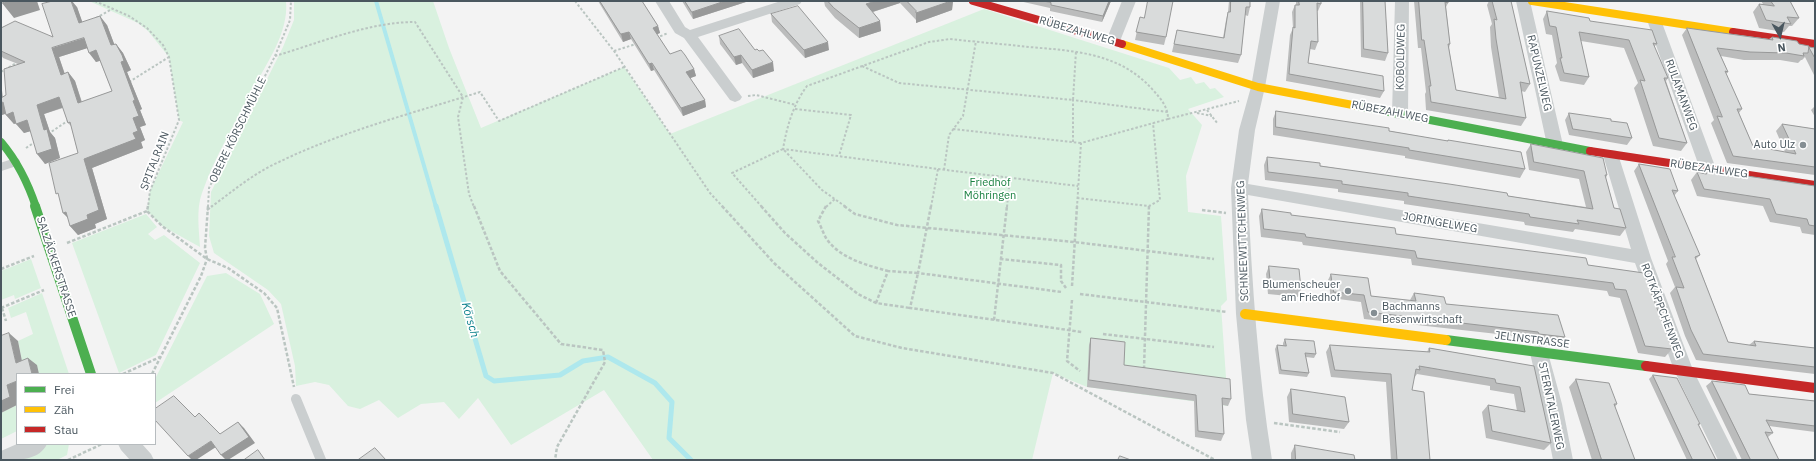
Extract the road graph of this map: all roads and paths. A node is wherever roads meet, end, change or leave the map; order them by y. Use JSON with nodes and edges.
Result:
{"nodes":[{"id":1,"x":95,"y":1,"type":"edge"},
{"id":2,"x":291,"y":1,"type":"edge"},
{"id":3,"x":575,"y":1,"type":"edge"},
{"id":4,"x":662,"y":1,"type":"edge"},
{"id":5,"x":795,"y":1,"type":"edge"},
{"id":6,"x":973,"y":1,"type":"edge"},
{"id":7,"x":1129,"y":1,"type":"edge"},
{"id":8,"x":1273,"y":1,"type":"edge"},
{"id":9,"x":1402,"y":1,"type":"edge"},
{"id":10,"x":1523,"y":1,"type":"edge"},
{"id":11,"x":1532,"y":1,"type":"edge"},
{"id":12,"x":113,"y":9,"type":"junction"},
{"id":13,"x":91,"y":20,"type":"edge"},
{"id":14,"x":1654,"y":20,"type":"junction"},
{"id":15,"x":685,"y":32,"type":"junction"},
{"id":16,"x":650,"y":39,"type":"edge"},
{"id":17,"x":976,"y":41,"type":"junction"},
{"id":18,"x":1113,"y":41,"type":"junction"},
{"id":19,"x":643,"y":42,"type":"edge"},
{"id":20,"x":1815,"y":44,"type":"edge"},
{"id":21,"x":614,"y":51,"type":"junction"},
{"id":22,"x":1076,"y":51,"type":"junction"},
{"id":23,"x":275,"y":56,"type":"junction"},
{"id":24,"x":169,"y":57,"type":"junction"},
{"id":25,"x":25,"y":59,"type":"edge"},
{"id":26,"x":862,"y":66,"type":"junction"},
{"id":27,"x":624,"y":67,"type":"junction"},
{"id":28,"x":1,"y":72,"type":"edge"},
{"id":29,"x":126,"y":84,"type":"edge"},
{"id":30,"x":967,"y":90,"type":"junction"},
{"id":31,"x":1256,"y":92,"type":"junction"},
{"id":32,"x":463,"y":97,"type":"junction"},
{"id":33,"x":735,"y":97,"type":"joint"},
{"id":34,"x":1072,"y":100,"type":"junction"},
{"id":35,"x":796,"y":104,"type":"junction"},
{"id":36,"x":795,"y":109,"type":"junction"},
{"id":37,"x":1207,"y":110,"type":"junction"},
{"id":38,"x":1168,"y":112,"type":"junction"},
{"id":39,"x":1195,"y":112,"type":"junction"},
{"id":40,"x":1400,"y":114,"type":"junction"},
{"id":41,"x":1212,"y":116,"type":"junction"},
{"id":42,"x":73,"y":118,"type":"edge"},
{"id":43,"x":1168,"y":119,"type":"junction"},
{"id":44,"x":1153,"y":123,"type":"junction"},
{"id":45,"x":1218,"y":124,"type":"dead end"},
{"id":46,"x":953,"y":129,"type":"junction"},
{"id":47,"x":46,"y":135,"type":"edge"},
{"id":48,"x":39,"y":139,"type":"edge"},
{"id":49,"x":1,"y":142,"type":"edge"},
{"id":50,"x":1073,"y":142,"type":"junction"},
{"id":51,"x":1081,"y":143,"type":"junction"},
{"id":52,"x":1555,"y":145,"type":"junction"},
{"id":53,"x":783,"y":149,"type":"junction"},
{"id":54,"x":1611,"y":155,"type":"junction"},
{"id":55,"x":840,"y":156,"type":"junction"},
{"id":56,"x":14,"y":159,"type":"junction"},
{"id":57,"x":1,"y":167,"type":"edge"},
{"id":58,"x":938,"y":169,"type":"junction"},
{"id":59,"x":1708,"y":169,"type":"junction"},
{"id":60,"x":944,"y":170,"type":"junction"},
{"id":61,"x":1010,"y":177,"type":"junction"},
{"id":62,"x":1078,"y":186,"type":"junction"},
{"id":63,"x":1815,"y":186,"type":"edge"},
{"id":64,"x":1239,"y":188,"type":"junction"},
{"id":65,"x":1077,"y":198,"type":"junction"},
{"id":66,"x":835,"y":199,"type":"junction"},
{"id":67,"x":1149,"y":206,"type":"junction"},
{"id":68,"x":207,"y":210,"type":"junction"},
{"id":69,"x":1202,"y":210,"type":"dead end"},
{"id":70,"x":148,"y":211,"type":"junction"},
{"id":71,"x":1240,"y":215,"type":"junction"},
{"id":72,"x":927,"y":228,"type":"junction"},
{"id":73,"x":1002,"y":236,"type":"junction"},
{"id":74,"x":1074,"y":242,"type":"junction"},
{"id":75,"x":50,"y":250,"type":"junction"},
{"id":76,"x":1148,"y":252,"type":"junction"},
{"id":77,"x":1642,"y":258,"type":"junction"},
{"id":78,"x":207,"y":259,"type":"junction"},
{"id":79,"x":1000,"y":259,"type":"junction"},
{"id":80,"x":1214,"y":259,"type":"dead end"},
{"id":81,"x":1,"y":269,"type":"edge"},
{"id":82,"x":888,"y":271,"type":"junction"},
{"id":83,"x":918,"y":273,"type":"junction"},
{"id":84,"x":61,"y":283,"type":"junction"},
{"id":85,"x":997,"y":284,"type":"junction"},
{"id":86,"x":1072,"y":286,"type":"dead end"},
{"id":87,"x":1066,"y":288,"type":"dead end"},
{"id":88,"x":1062,"y":292,"type":"dead end"},
{"id":89,"x":1080,"y":294,"type":"dead end"},
{"id":90,"x":1072,"y":300,"type":"dead end"},
{"id":91,"x":1147,"y":302,"type":"junction"},
{"id":92,"x":876,"y":303,"type":"junction"},
{"id":93,"x":1,"y":308,"type":"edge"},
{"id":94,"x":910,"y":308,"type":"junction"},
{"id":95,"x":1245,"y":314,"type":"junction"},
{"id":96,"x":6,"y":320,"type":"dead end"},
{"id":97,"x":994,"y":320,"type":"junction"},
{"id":98,"x":1069,"y":330,"type":"junction"},
{"id":99,"x":1082,"y":332,"type":"dead end"},
{"id":100,"x":1103,"y":334,"type":"dead end"},
{"id":101,"x":1146,"y":340,"type":"junction"},
{"id":102,"x":1214,"y":347,"type":"dead end"},
{"id":103,"x":1539,"y":353,"type":"junction"},
{"id":104,"x":161,"y":356,"type":"junction"},
{"id":105,"x":1684,"y":370,"type":"junction"},
{"id":106,"x":1080,"y":371,"type":"dead end"},
{"id":107,"x":91,"y":373,"type":"edge"},
{"id":108,"x":126,"y":373,"type":"edge"},
{"id":109,"x":152,"y":373,"type":"edge"},
{"id":110,"x":1144,"y":375,"type":"edge"},
{"id":111,"x":1815,"y":388,"type":"edge"},
{"id":112,"x":296,"y":399,"type":"joint"},
{"id":113,"x":1256,"y":420,"type":"junction"},
{"id":114,"x":1340,"y":432,"type":"dead end"},
{"id":115,"x":35,"y":445,"type":"edge"},
{"id":116,"x":100,"y":445,"type":"edge"},
{"id":117,"x":129,"y":445,"type":"edge"},
{"id":118,"x":4,"y":460,"type":"edge"},
{"id":119,"x":68,"y":460,"type":"edge"},
{"id":120,"x":144,"y":460,"type":"edge"},
{"id":121,"x":321,"y":460,"type":"edge"},
{"id":122,"x":554,"y":460,"type":"edge"},
{"id":123,"x":1215,"y":460,"type":"edge"},
{"id":124,"x":1262,"y":460,"type":"edge"},
{"id":125,"x":1563,"y":460,"type":"edge"},
{"id":126,"x":1728,"y":460,"type":"edge"}],
"edges":[{"from":1,"to":12,"type":"path","name":"SPITALRAIN"},
{"from":2,"to":23,"type":"path","name":"OBERE KÖRSCHMÜHLE"},
{"from":3,"to":21,"type":"path"},
{"from":4,"to":15,"type":"street"},
{"from":5,"to":15,"type":"street"},
{"from":6,"to":18,"type":"street","name":"RÜBEZAHLWEG"},
{"from":7,"to":18,"type":"street"},
{"from":8,"to":31,"type":"street","name":"SCHNEEWITTCHENWEG"},
{"from":9,"to":40,"type":"street","name":"KOBOLDWEG"},
{"from":10,"to":52,"type":"street","name":"RAPUNZELWEG"},
{"from":11,"to":14,"type":"street"},
{"from":12,"to":13,"type":"path"},
{"from":12,"to":24,"type":"path","name":"SPITALRAIN"},
{"from":14,"to":20,"type":"street"},
{"from":14,"to":59,"type":"street","name":"RULAMANWEG"},
{"from":15,"to":16,"type":"path"},
{"from":15,"to":33,"type":"street"},
{"from":17,"to":22,"type":"path"},
{"from":17,"to":26,"type":"path"},
{"from":17,"to":30,"type":"path"},
{"from":18,"to":31,"type":"street","name":"RÜBEZAHLWEG"},
{"from":19,"to":21,"type":"path"},
{"from":21,"to":27,"type":"path"},
{"from":22,"to":34,"type":"path"},
{"from":22,"to":38,"type":"path"},
{"from":23,"to":32,"type":"path"},
{"from":23,"to":68,"type":"path","name":"OBERE KÖRSCHMÜHLE"},
{"from":24,"to":29,"type":"path"},
{"from":24,"to":70,"type":"path","name":"SPITALRAIN"},
{"from":25,"to":28,"type":"path"},
{"from":26,"to":30,"type":"path"},
{"from":26,"to":35,"type":"path"},
{"from":27,"to":32,"type":"path"},
{"from":27,"to":123,"type":"path"},
{"from":30,"to":34,"type":"path"},
{"from":30,"to":46,"type":"path"},
{"from":31,"to":37,"type":"path"},
{"from":31,"to":40,"type":"street","name":"RÜBEZAHLWEG"},
{"from":31,"to":64,"type":"street","name":"SCHNEEWITTCHENWEG"},
{"from":32,"to":68,"type":"path"},
{"from":32,"to":122,"type":"path"},
{"from":33,"to":35,"type":"path"},
{"from":34,"to":38,"type":"path"},
{"from":34,"to":50,"type":"path"},
{"from":35,"to":36,"type":"path"},
{"from":36,"to":53,"type":"path"},
{"from":36,"to":55,"type":"path"},
{"from":37,"to":39,"type":"path"},
{"from":37,"to":41,"type":"path"},
{"from":38,"to":43,"type":"path"},
{"from":39,"to":41,"type":"path"},
{"from":39,"to":43,"type":"path"},
{"from":40,"to":52,"type":"street","name":"RÜBEZAHLWEG"},
{"from":41,"to":45,"type":"path"},
{"from":42,"to":47,"type":"path"},
{"from":43,"to":44,"type":"path"},
{"from":44,"to":51,"type":"path"},
{"from":44,"to":67,"type":"path"},
{"from":46,"to":50,"type":"path"},
{"from":46,"to":60,"type":"path"},
{"from":48,"to":56,"type":"path"},
{"from":49,"to":56,"type":"street","name":"SALZÄCKERSTRASSE"},
{"from":50,"to":51,"type":"path"},
{"from":51,"to":62,"type":"path"},
{"from":52,"to":54,"type":"street","name":"RÜBEZAHLWEG"},
{"from":53,"to":55,"type":"path"},
{"from":53,"to":66,"type":"path"},
{"from":53,"to":92,"type":"path"},
{"from":54,"to":59,"type":"street","name":"RÜBEZAHLWEG"},
{"from":54,"to":77,"type":"street","name":"ROTKÄPPCHENWEG"},
{"from":55,"to":58,"type":"path"},
{"from":56,"to":57,"type":"lane"},
{"from":56,"to":75,"type":"street","name":"SALZÄCKERSTRASSE"},
{"from":58,"to":60,"type":"path"},
{"from":58,"to":72,"type":"path"},
{"from":59,"to":63,"type":"street","name":"RÜBEZAHLWEG"},
{"from":60,"to":61,"type":"path"},
{"from":61,"to":62,"type":"path"},
{"from":61,"to":73,"type":"path"},
{"from":62,"to":65,"type":"path"},
{"from":64,"to":71,"type":"street","name":"SCHNEEWITTCHENWEG"},
{"from":64,"to":77,"type":"street","name":"JORINGELWEG"},
{"from":65,"to":67,"type":"path"},
{"from":65,"to":74,"type":"path"},
{"from":66,"to":72,"type":"path"},
{"from":66,"to":82,"type":"path"},
{"from":67,"to":76,"type":"path"},
{"from":68,"to":78,"type":"path","name":"OBERE KÖRSCHMÜHLE"},
{"from":69,"to":71,"type":"path"},
{"from":70,"to":75,"type":"path"},
{"from":70,"to":78,"type":"path"},
{"from":71,"to":95,"type":"street","name":"SCHNEEWITTCHENWEG"},
{"from":72,"to":73,"type":"path"},
{"from":72,"to":83,"type":"path"},
{"from":73,"to":74,"type":"path"},
{"from":73,"to":79,"type":"path"},
{"from":74,"to":76,"type":"path"},
{"from":74,"to":86,"type":"path"},
{"from":75,"to":81,"type":"path"},
{"from":75,"to":84,"type":"street","name":"SALZÄCKERSTRASSE"},
{"from":76,"to":80,"type":"path"},
{"from":76,"to":91,"type":"path"},
{"from":77,"to":105,"type":"street","name":"ROTKÄPPCHENWEG"},
{"from":78,"to":104,"type":"path"},
{"from":78,"to":112,"type":"path"},
{"from":79,"to":85,"type":"path"},
{"from":79,"to":87,"type":"path"},
{"from":82,"to":83,"type":"path"},
{"from":82,"to":92,"type":"path"},
{"from":83,"to":85,"type":"path"},
{"from":83,"to":94,"type":"path"},
{"from":84,"to":93,"type":"path"},
{"from":84,"to":107,"type":"street","name":"SALZÄCKERSTRASSE"},
{"from":85,"to":88,"type":"path"},
{"from":85,"to":97,"type":"path"},
{"from":89,"to":91,"type":"path"},
{"from":90,"to":98,"type":"path"},
{"from":91,"to":95,"type":"path"},
{"from":91,"to":101,"type":"path"},
{"from":92,"to":94,"type":"path"},
{"from":93,"to":96,"type":"path"},
{"from":94,"to":97,"type":"path"},
{"from":95,"to":103,"type":"street","name":"JELINSTRASSE"},
{"from":95,"to":113,"type":"street","name":"SCHNEEWITTCHENWEG"},
{"from":97,"to":98,"type":"path"},
{"from":98,"to":99,"type":"path"},
{"from":98,"to":106,"type":"path"},
{"from":100,"to":101,"type":"path"},
{"from":101,"to":102,"type":"path"},
{"from":101,"to":110,"type":"path"},
{"from":103,"to":105,"type":"street","name":"JELINSTRASSE"},
{"from":103,"to":125,"type":"street","name":"STERNTALERWEG"},
{"from":104,"to":108,"type":"path"},
{"from":104,"to":109,"type":"path"},
{"from":105,"to":111,"type":"street","name":"JELINSTRASSE"},
{"from":105,"to":126,"type":"street","name":"ROTKÄPPCHENWEG"},
{"from":112,"to":121,"type":"lane"},
{"from":113,"to":114,"type":"path"},
{"from":113,"to":124,"type":"street","name":"SCHNEEWITTCHENWEG"},
{"from":115,"to":118,"type":"street"},
{"from":116,"to":119,"type":"path"},
{"from":117,"to":120,"type":"street"}]}
